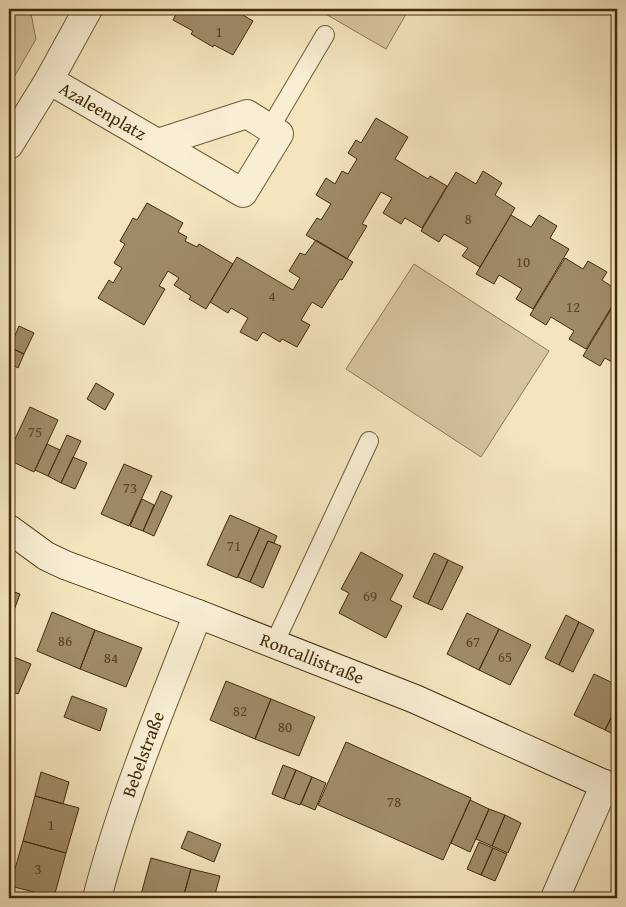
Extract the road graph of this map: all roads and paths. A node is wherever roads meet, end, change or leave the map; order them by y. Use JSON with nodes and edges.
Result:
{"nodes":[{"id":1,"x":88,"y":9,"type":"edge"},
{"id":2,"x":325,"y":35,"type":"dead end"},
{"id":3,"x":49,"y":80,"type":"junction"},
{"id":4,"x":270,"y":128,"type":"junction"},
{"id":5,"x":158,"y":143,"type":"junction"},
{"id":6,"x":9,"y":145,"type":"edge"},
{"id":7,"x":369,"y":441,"type":"dead end"},
{"id":8,"x":9,"y":529,"type":"edge"},
{"id":9,"x":198,"y":614,"type":"junction"},
{"id":10,"x":274,"y":644,"type":"junction"},
{"id":11,"x":611,"y":787,"type":"edge"},
{"id":12,"x":97,"y":898,"type":"edge"},
{"id":13,"x":555,"y":898,"type":"edge"}],
"edges":[{"from":1,"to":3,"type":"street"},
{"from":2,"to":4,"type":"lane"},
{"from":3,"to":5,"type":"street","name":"Azaleenplatz"},
{"from":3,"to":6,"type":"street"},
{"from":4,"to":5,"type":"street","name":"Azaleenplatz"},
{"from":4,"to":5,"type":"street","name":"Azaleenplatz"},
{"from":7,"to":10,"type":"lane"},
{"from":8,"to":9,"type":"street","name":"Roncallistraße"},
{"from":9,"to":10,"type":"street","name":"Roncallistraße"},
{"from":9,"to":12,"type":"street","name":"Bebelstraße"},
{"from":10,"to":11,"type":"street","name":"Roncallistraße"},
{"from":11,"to":13,"type":"street"}]}
